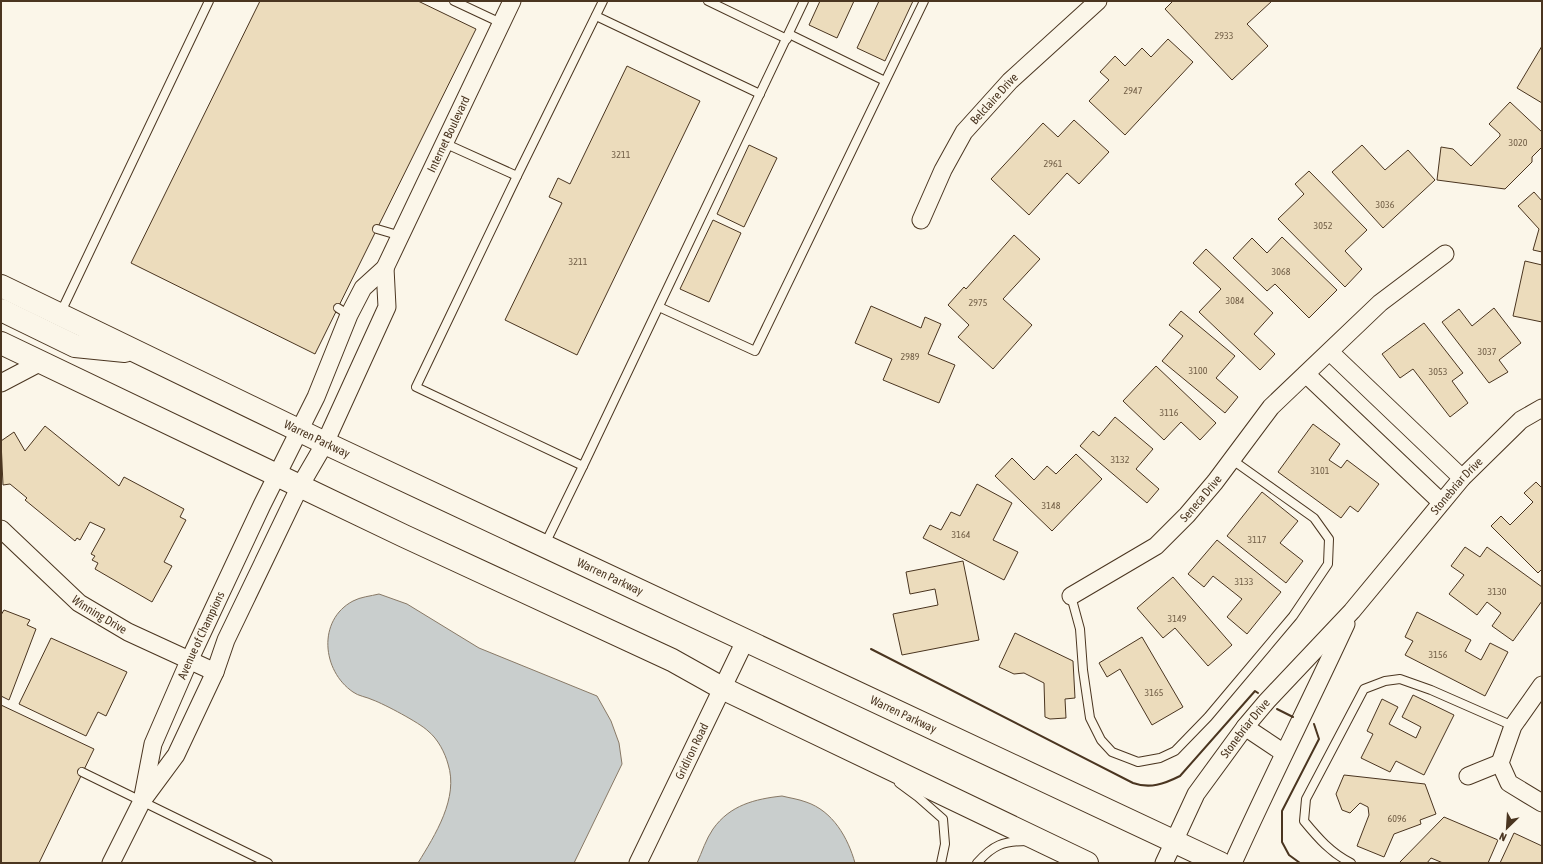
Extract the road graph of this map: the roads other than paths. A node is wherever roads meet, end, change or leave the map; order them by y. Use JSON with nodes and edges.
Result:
{"nodes":[{"id":1,"x":209,"y":1,"type":"edge"},
{"id":2,"x":454,"y":1,"type":"edge"},
{"id":3,"x":512,"y":1,"type":"edge"},
{"id":4,"x":603,"y":1,"type":"edge"},
{"id":5,"x":708,"y":1,"type":"edge"},
{"id":6,"x":804,"y":1,"type":"edge"},
{"id":7,"x":924,"y":1,"type":"edge"},
{"id":8,"x":1098,"y":1,"type":"edge"},
{"id":9,"x":596,"y":16,"type":"junction"},
{"id":10,"x":501,"y":23,"type":"junction"},
{"id":11,"x":788,"y":36,"type":"junction"},
{"id":12,"x":885,"y":81,"type":"junction"},
{"id":13,"x":760,"y":94,"type":"junction"},
{"id":14,"x":444,"y":143,"type":"junction"},
{"id":15,"x":517,"y":176,"type":"junction"},
{"id":16,"x":921,"y":220,"type":"dead end"},
{"id":17,"x":377,"y":229,"type":"dead end"},
{"id":18,"x":401,"y":236,"type":"junction"},
{"id":19,"x":1445,"y":254,"type":"dead end"},
{"id":20,"x":385,"y":268,"type":"junction"},
{"id":21,"x":1,"y":286,"type":"edge"},
{"id":22,"x":659,"y":307,"type":"junction"},
{"id":23,"x":1,"y":310,"type":"edge"},
{"id":24,"x":60,"y":315,"type":"junction"},
{"id":25,"x":1,"y":343,"type":"edge"},
{"id":26,"x":138,"y":352,"type":"junction"},
{"id":27,"x":1330,"y":352,"type":"junction"},
{"id":28,"x":40,"y":362,"type":"junction"},
{"id":29,"x":1306,"y":374,"type":"junction"},
{"id":30,"x":1,"y":383,"type":"edge"},
{"id":31,"x":1542,"y":408,"type":"edge"},
{"id":32,"x":300,"y":430,"type":"junction"},
{"id":33,"x":325,"y":442,"type":"junction"},
{"id":34,"x":1231,"y":459,"type":"junction"},
{"id":35,"x":583,"y":466,"type":"junction"},
{"id":36,"x":277,"y":476,"type":"junction"},
{"id":37,"x":1462,"y":478,"type":"junction"},
{"id":38,"x":300,"y":486,"type":"junction"},
{"id":39,"x":1441,"y":502,"type":"junction"},
{"id":40,"x":1,"y":529,"type":"edge"},
{"id":41,"x":545,"y":545,"type":"junction"},
{"id":42,"x":1071,"y":596,"type":"joint"},
{"id":43,"x":1352,"y":611,"type":"junction"},
{"id":44,"x":746,"y":639,"type":"junction"},
{"id":45,"x":189,"y":661,"type":"junction"},
{"id":46,"x":215,"y":672,"type":"junction"},
{"id":47,"x":1542,"y":685,"type":"edge"},
{"id":48,"x":722,"y":688,"type":"junction"},
{"id":49,"x":1513,"y":726,"type":"junction"},
{"id":50,"x":1245,"y":728,"type":"junction"},
{"id":51,"x":851,"y":750,"type":"junction"},
{"id":52,"x":1284,"y":753,"type":"junction"},
{"id":53,"x":1500,"y":763,"type":"junction"},
{"id":54,"x":82,"y":772,"type":"dead end"},
{"id":55,"x":1468,"y":776,"type":"dead end"},
{"id":56,"x":142,"y":802,"type":"junction"},
{"id":57,"x":1542,"y":803,"type":"edge"},
{"id":58,"x":1039,"y":840,"type":"junction"},
{"id":59,"x":1174,"y":841,"type":"junction"},
{"id":60,"x":111,"y":863,"type":"edge"},
{"id":61,"x":268,"y":863,"type":"edge"},
{"id":62,"x":638,"y":863,"type":"edge"},
{"id":63,"x":941,"y":863,"type":"edge"},
{"id":64,"x":977,"y":863,"type":"edge"},
{"id":65,"x":1087,"y":863,"type":"edge"},
{"id":66,"x":1164,"y":863,"type":"edge"},
{"id":67,"x":1220,"y":863,"type":"edge"},
{"id":68,"x":1233,"y":863,"type":"edge"},
{"id":69,"x":1351,"y":863,"type":"edge"}],
"edges":[{"from":1,"to":24,"type":"lane"},
{"from":2,"to":10,"type":"lane"},
{"from":3,"to":10,"type":"street","name":"Internet Boulevard"},
{"from":4,"to":9,"type":"lane"},
{"from":5,"to":11,"type":"lane"},
{"from":6,"to":11,"type":"lane"},
{"from":7,"to":12,"type":"lane"},
{"from":8,"to":16,"type":"street","name":"Belclaire Drive"},
{"from":9,"to":13,"type":"lane"},
{"from":9,"to":15,"type":"lane"},
{"from":10,"to":14,"type":"street","name":"Internet Boulevard"},
{"from":11,"to":12,"type":"lane"},
{"from":11,"to":13,"type":"lane"},
{"from":12,"to":22,"type":"lane"},
{"from":13,"to":22,"type":"lane"},
{"from":14,"to":15,"type":"lane"},
{"from":14,"to":18,"type":"street","name":"Internet Boulevard"},
{"from":15,"to":35,"type":"lane"},
{"from":17,"to":18,"type":"lane"},
{"from":18,"to":20,"type":"street","name":"Internet Boulevard"},
{"from":19,"to":27,"type":"street","name":"Seneca Drive"},
{"from":20,"to":32,"type":"street","name":"Internet Boulevard"},
{"from":20,"to":33,"type":"street","name":"Internet Boulevard"},
{"from":21,"to":24,"type":"main road","name":"Warren Parkway"},
{"from":22,"to":35,"type":"lane"},
{"from":23,"to":26,"type":"main road"},
{"from":24,"to":26,"type":"main road","name":"Warren Parkway"},
{"from":25,"to":28,"type":"main road"},
{"from":26,"to":32,"type":"main road","name":"Warren Parkway"},
{"from":27,"to":29,"type":"street","name":"Seneca Drive"},
{"from":27,"to":37,"type":"street"},
{"from":28,"to":30,"type":"street"},
{"from":28,"to":36,"type":"main road"},
{"from":29,"to":34,"type":"street","name":"Seneca Drive"},
{"from":29,"to":39,"type":"street"},
{"from":31,"to":37,"type":"street","name":"Stonebriar Drive"},
{"from":32,"to":33,"type":"main road","name":"Warren Parkway"},
{"from":32,"to":36,"type":"street","name":"Internet Boulevard"},
{"from":33,"to":38,"type":"street","name":"Internet Boulevard"},
{"from":33,"to":41,"type":"main road","name":"Warren Parkway"},
{"from":34,"to":42,"type":"street","name":"Seneca Drive"},
{"from":34,"to":42,"type":"lane"},
{"from":35,"to":41,"type":"lane"},
{"from":36,"to":38,"type":"main road"},
{"from":36,"to":45,"type":"street","name":"Avenue of Champions"},
{"from":37,"to":39,"type":"street","name":"Stonebriar Drive"},
{"from":38,"to":46,"type":"street","name":"Avenue of Champions"},
{"from":38,"to":48,"type":"main road"},
{"from":39,"to":43,"type":"street","name":"Stonebriar Drive"},
{"from":40,"to":45,"type":"street","name":"Winning Drive"},
{"from":41,"to":44,"type":"main road","name":"Warren Parkway"},
{"from":43,"to":50,"type":"street","name":"Stonebriar Drive"},
{"from":43,"to":52,"type":"street","name":"Stonebriar Drive"},
{"from":44,"to":48,"type":"street","name":"Gridiron Road"},
{"from":44,"to":59,"type":"main road","name":"Warren Parkway"},
{"from":45,"to":46,"type":"street","name":"Winning Drive"},
{"from":45,"to":56,"type":"street","name":"Avenue of Champions"},
{"from":46,"to":56,"type":"street","name":"Avenue of Champions"},
{"from":47,"to":49,"type":"street"},
{"from":48,"to":51,"type":"main road"},
{"from":48,"to":62,"type":"street","name":"Gridiron Road"},
{"from":49,"to":53,"type":"street"},
{"from":49,"to":69,"type":"lane"},
{"from":50,"to":52,"type":"street"},
{"from":50,"to":59,"type":"street","name":"Stonebriar Drive"},
{"from":51,"to":58,"type":"main road"},
{"from":51,"to":63,"type":"lane"},
{"from":52,"to":68,"type":"street","name":"Stonebriar Drive"},
{"from":53,"to":55,"type":"street"},
{"from":53,"to":57,"type":"street"},
{"from":54,"to":56,"type":"lane"},
{"from":56,"to":60,"type":"street","name":"Avenue of Champions"},
{"from":56,"to":61,"type":"lane"},
{"from":58,"to":64,"type":"lane"},
{"from":58,"to":65,"type":"main road"},
{"from":59,"to":66,"type":"street","name":"Stonebriar Drive"},
{"from":59,"to":67,"type":"main road","name":"Warren Parkway"}]}
